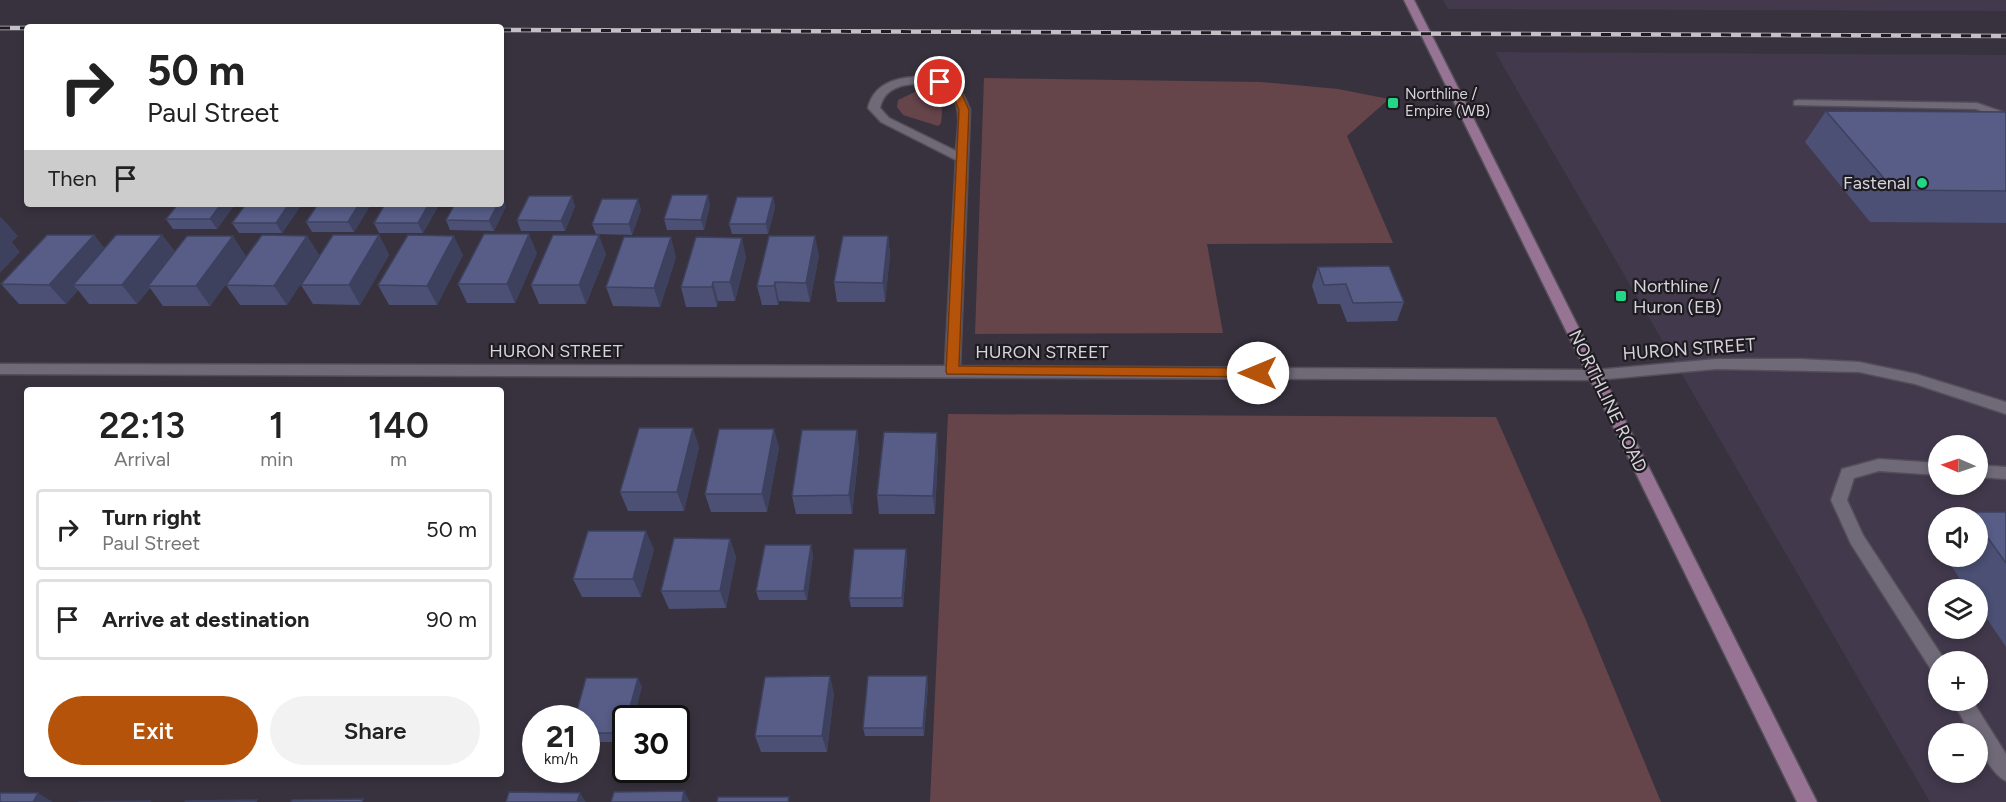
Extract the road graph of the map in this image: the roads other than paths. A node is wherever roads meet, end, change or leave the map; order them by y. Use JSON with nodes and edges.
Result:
{"nodes":[{"id":1,"x":1409,"y":0,"type":"edge"},
{"id":2,"x":1798,"y":103,"type":"dead end"},
{"id":3,"x":2006,"y":117,"type":"edge"},
{"id":4,"x":960,"y":158,"type":"junction"},
{"id":5,"x":0,"y":369,"type":"edge"},
{"id":6,"x":952,"y":371,"type":"junction"},
{"id":7,"x":1596,"y":375,"type":"junction"},
{"id":8,"x":2006,"y":408,"type":"edge"},
{"id":9,"x":1928,"y":468,"type":"edge"},
{"id":10,"x":1988,"y":472,"type":"edge"},
{"id":11,"x":2006,"y":473,"type":"edge"},
{"id":12,"x":1929,"y":651,"type":"edge"},
{"id":13,"x":1968,"y":711,"type":"edge"},
{"id":14,"x":2006,"y":771,"type":"edge"},
{"id":15,"x":1807,"y":802,"type":"edge"}],
"edges":[{"from":1,"to":7,"type":"main road","name":"NORTHLINE ROAD"},
{"from":2,"to":3,"type":"street"},
{"from":4,"to":4,"type":"street"},
{"from":4,"to":6,"type":"street"},
{"from":5,"to":6,"type":"street","name":"HURON STREET"},
{"from":6,"to":7,"type":"street","name":"HURON STREET"},
{"from":7,"to":8,"type":"street","name":"HURON STREET"},
{"from":7,"to":15,"type":"main road","name":"NORTHLINE ROAD"},
{"from":9,"to":12,"type":"street"},
{"from":10,"to":11,"type":"street"},
{"from":13,"to":14,"type":"street"}]}
